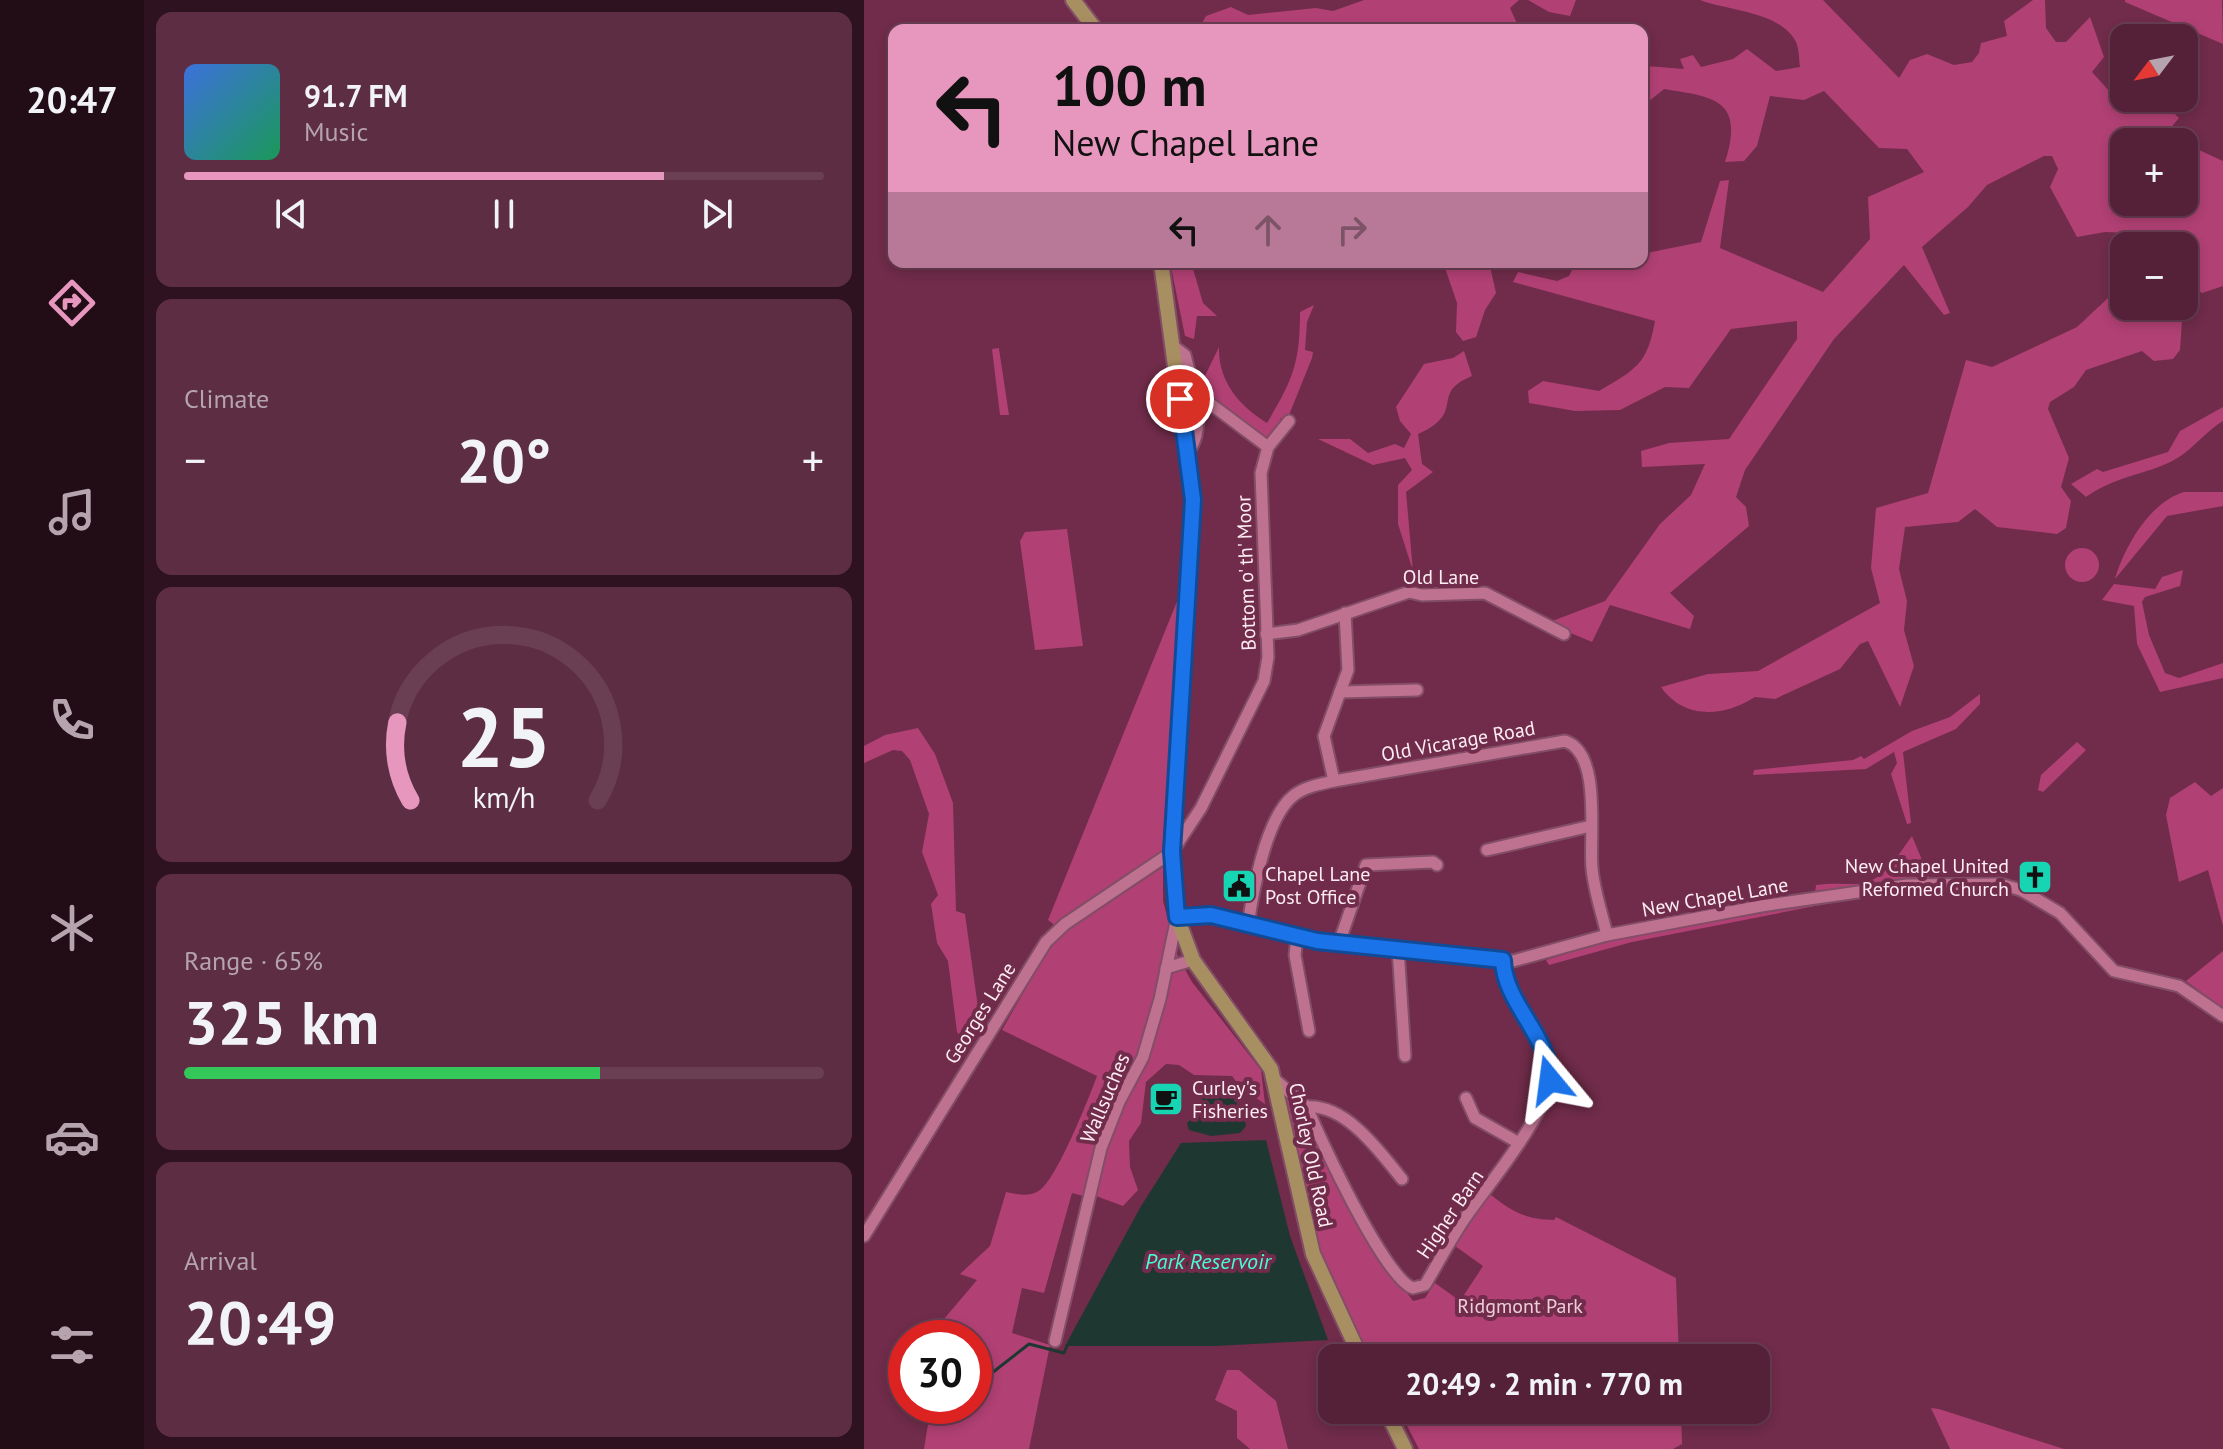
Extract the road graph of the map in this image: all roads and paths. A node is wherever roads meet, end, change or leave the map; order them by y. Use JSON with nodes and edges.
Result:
{"nodes":[{"id":1,"x":1073,"y":0,"type":"edge"},
{"id":2,"x":1091,"y":24,"type":"edge"},
{"id":3,"x":1162,"y":268,"type":"edge"},
{"id":4,"x":1172,"y":345,"type":"junction"},
{"id":5,"x":1195,"y":400,"type":"junction"},
{"id":6,"x":1289,"y":421,"type":"dead end"},
{"id":7,"x":1268,"y":447,"type":"junction"},
{"id":8,"x":1188,"y":452,"type":"junction"},
{"id":9,"x":1345,"y":613,"type":"junction"},
{"id":10,"x":1266,"y":634,"type":"junction"},
{"id":11,"x":1564,"y":634,"type":"dead end"},
{"id":12,"x":1417,"y":690,"type":"dead end"},
{"id":13,"x":1340,"y":692,"type":"junction"},
{"id":14,"x":1334,"y":781,"type":"junction"},
{"id":15,"x":1591,"y":826,"type":"junction"},
{"id":16,"x":1487,"y":850,"type":"dead end"},
{"id":17,"x":1172,"y":852,"type":"junction"},
{"id":18,"x":1437,"y":865,"type":"dead end"},
{"id":19,"x":1177,"y":917,"type":"junction"},
{"id":20,"x":1248,"y":925,"type":"junction"},
{"id":21,"x":1607,"y":935,"type":"junction"},
{"id":22,"x":1297,"y":937,"type":"junction"},
{"id":23,"x":1339,"y":943,"type":"junction"},
{"id":24,"x":1398,"y":948,"type":"junction"},
{"id":25,"x":1193,"y":960,"type":"junction"},
{"id":26,"x":1503,"y":960,"type":"junction"},
{"id":27,"x":1166,"y":968,"type":"junction"},
{"id":28,"x":2223,"y":1016,"type":"edge"},
{"id":29,"x":1309,"y":1031,"type":"dead end"},
{"id":30,"x":1391,"y":1057,"type":"dead end"},
{"id":31,"x":1273,"y":1078,"type":"junction"},
{"id":32,"x":1466,"y":1098,"type":"dead end"},
{"id":33,"x":1307,"y":1107,"type":"junction"},
{"id":34,"x":1519,"y":1143,"type":"junction"},
{"id":35,"x":1403,"y":1180,"type":"dead end"},
{"id":36,"x":866,"y":1231,"type":"edge"},
{"id":37,"x":1055,"y":1341,"type":"dead end"},
{"id":38,"x":1355,"y":1344,"type":"edge"},
{"id":39,"x":1393,"y":1424,"type":"edge"},
{"id":40,"x":1405,"y":1449,"type":"edge"}],
"edges":[{"from":1,"to":2,"type":"main road"},
{"from":3,"to":4,"type":"main road","name":"Chorley Old Road"},
{"from":4,"to":5,"type":"street"},
{"from":4,"to":8,"type":"main road","name":"Chorley Old Road"},
{"from":5,"to":7,"type":"street"},
{"from":5,"to":8,"type":"street"},
{"from":6,"to":7,"type":"street","name":"Bottom o' th' Moor"},
{"from":7,"to":10,"type":"street","name":"Bottom o' th' Moor"},
{"from":8,"to":17,"type":"main road","name":"Chorley Old Road"},
{"from":9,"to":10,"type":"street","name":"Old Lane"},
{"from":9,"to":11,"type":"street","name":"Old Lane"},
{"from":9,"to":13,"type":"street"},
{"from":10,"to":17,"type":"street","name":"Bottom o' th' Moor"},
{"from":12,"to":13,"type":"street"},
{"from":13,"to":14,"type":"street"},
{"from":14,"to":15,"type":"street","name":"Old Vicarage Road"},
{"from":14,"to":20,"type":"street","name":"Old Vicarage Road"},
{"from":15,"to":16,"type":"street"},
{"from":15,"to":21,"type":"street","name":"Old Vicarage Road"},
{"from":17,"to":19,"type":"main road","name":"Chorley Old Road"},
{"from":17,"to":36,"type":"street","name":"Georges Lane"},
{"from":18,"to":23,"type":"street"},
{"from":19,"to":20,"type":"street","name":"New Chapel Lane"},
{"from":19,"to":25,"type":"main road","name":"Chorley Old Road"},
{"from":19,"to":27,"type":"street","name":"Wallsuches"},
{"from":20,"to":22,"type":"street","name":"New Chapel Lane"},
{"from":21,"to":26,"type":"street","name":"New Chapel Lane"},
{"from":21,"to":28,"type":"street","name":"New Chapel Lane"},
{"from":22,"to":23,"type":"street","name":"New Chapel Lane"},
{"from":22,"to":29,"type":"street"},
{"from":23,"to":24,"type":"street","name":"New Chapel Lane"},
{"from":24,"to":26,"type":"street","name":"New Chapel Lane"},
{"from":24,"to":30,"type":"street"},
{"from":25,"to":27,"type":"street"},
{"from":25,"to":31,"type":"main road","name":"Chorley Old Road"},
{"from":26,"to":34,"type":"street","name":"Higher Barn"},
{"from":27,"to":37,"type":"street","name":"Wallsuches"},
{"from":31,"to":33,"type":"street"},
{"from":31,"to":38,"type":"main road","name":"Chorley Old Road"},
{"from":32,"to":34,"type":"street"},
{"from":33,"to":34,"type":"street","name":"Higher Barn"},
{"from":33,"to":35,"type":"street"},
{"from":39,"to":40,"type":"main road"}]}
